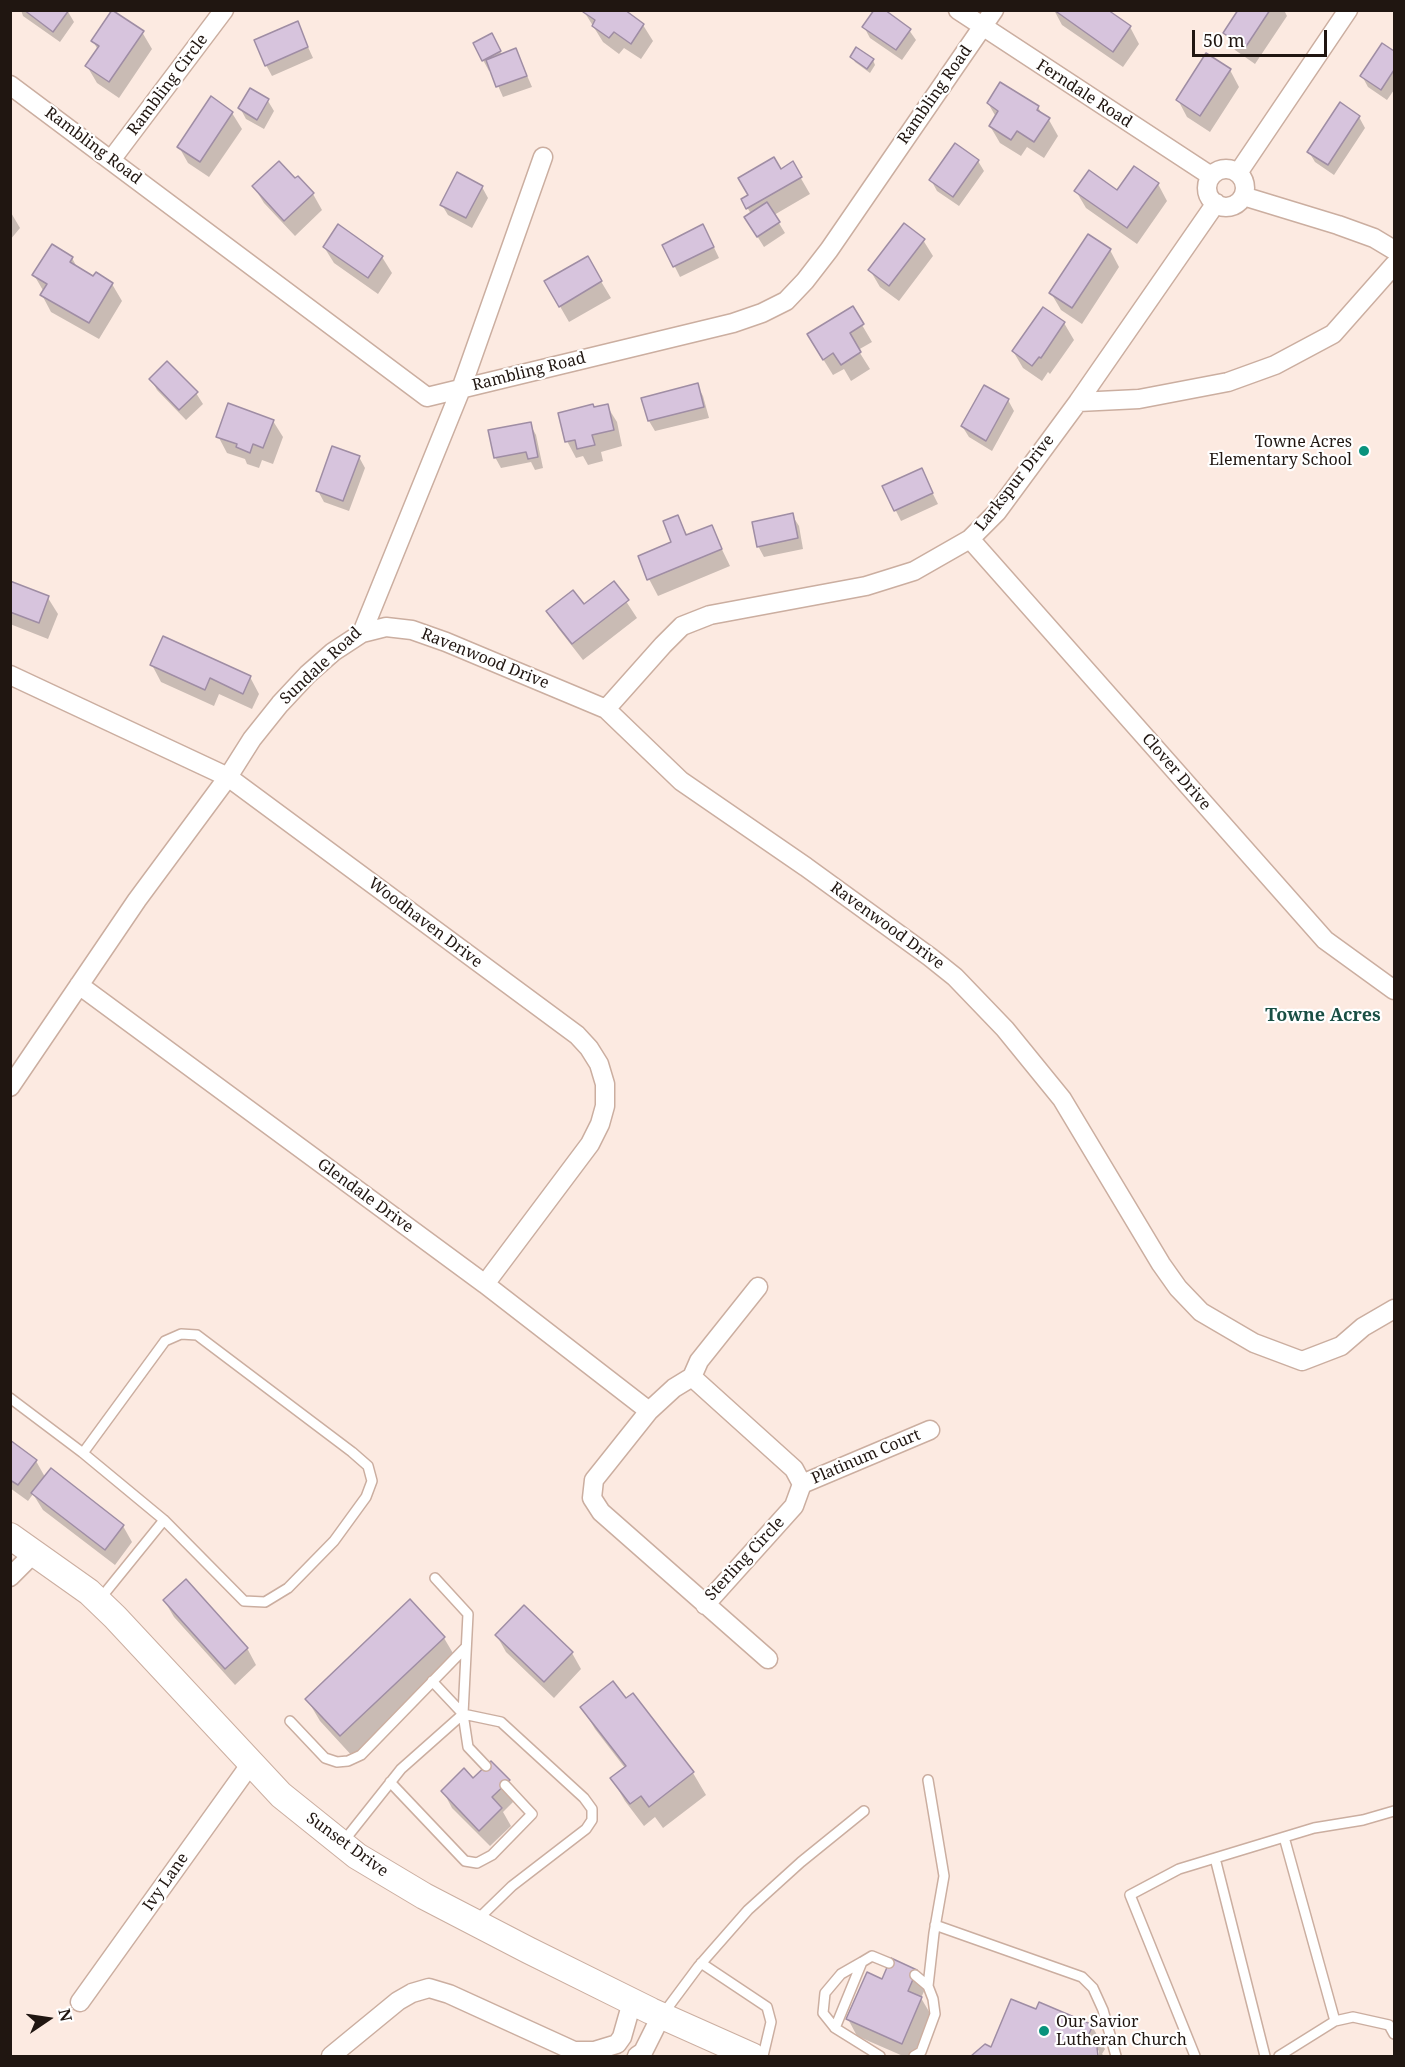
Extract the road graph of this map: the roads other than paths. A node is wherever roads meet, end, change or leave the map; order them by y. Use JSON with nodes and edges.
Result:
{"nodes":[{"id":1,"x":224,"y":10,"type":"edge"},
{"id":2,"x":958,"y":10,"type":"edge"},
{"id":3,"x":994,"y":10,"type":"edge"},
{"id":4,"x":1348,"y":10,"type":"edge"},
{"id":5,"x":982,"y":27,"type":"junction"},
{"id":6,"x":10,"y":84,"type":"edge"},
{"id":7,"x":543,"y":157,"type":"dead end"},
{"id":8,"x":111,"y":160,"type":"junction"},
{"id":9,"x":1238,"y":173,"type":"junction"},
{"id":10,"x":1211,"y":176,"type":"junction"},
{"id":11,"x":1243,"y":196,"type":"junction"},
{"id":12,"x":1216,"y":203,"type":"junction"},
{"id":13,"x":1395,"y":250,"type":"edge"},
{"id":14,"x":1395,"y":265,"type":"edge"},
{"id":15,"x":461,"y":388,"type":"junction"},
{"id":16,"x":1078,"y":402,"type":"junction"},
{"id":17,"x":970,"y":539,"type":"junction"},
{"id":18,"x":362,"y":633,"type":"junction"},
{"id":19,"x":10,"y":675,"type":"edge"},
{"id":20,"x":606,"y":709,"type":"junction"},
{"id":21,"x":228,"y":777,"type":"junction"},
{"id":22,"x":79,"y":985,"type":"junction"},
{"id":23,"x":1395,"y":990,"type":"edge"},
{"id":24,"x":10,"y":1087,"type":"edge"},
{"id":25,"x":485,"y":1284,"type":"junction"},
{"id":26,"x":758,"y":1287,"type":"dead end"},
{"id":27,"x":1395,"y":1309,"type":"edge"},
{"id":28,"x":692,"y":1377,"type":"junction"},
{"id":29,"x":10,"y":1398,"type":"edge"},
{"id":30,"x":649,"y":1410,"type":"junction"},
{"id":31,"x":930,"y":1431,"type":"dead end"},
{"id":32,"x":82,"y":1453,"type":"junction"},
{"id":33,"x":802,"y":1484,"type":"junction"},
{"id":34,"x":164,"y":1520,"type":"junction"},
{"id":35,"x":10,"y":1536,"type":"edge"},
{"id":36,"x":34,"y":1553,"type":"junction"},
{"id":37,"x":10,"y":1576,"type":"edge"},
{"id":38,"x":435,"y":1578,"type":"dead end"},
{"id":39,"x":98,"y":1601,"type":"junction"},
{"id":40,"x":705,"y":1605,"type":"junction"},
{"id":41,"x":466,"y":1647,"type":"junction"},
{"id":42,"x":768,"y":1659,"type":"dead end"},
{"id":43,"x":432,"y":1681,"type":"junction"},
{"id":44,"x":463,"y":1714,"type":"junction"},
{"id":45,"x":290,"y":1721,"type":"dead end"},
{"id":46,"x":252,"y":1762,"type":"junction"},
{"id":47,"x":486,"y":1766,"type":"dead end"},
{"id":48,"x":928,"y":1780,"type":"dead end"},
{"id":49,"x":390,"y":1782,"type":"junction"},
{"id":50,"x":505,"y":1785,"type":"dead end"},
{"id":51,"x":1395,"y":1810,"type":"edge"},
{"id":52,"x":864,"y":1811,"type":"dead end"},
{"id":53,"x":1284,"y":1837,"type":"junction"},
{"id":54,"x":341,"y":1844,"type":"junction"},
{"id":55,"x":1215,"y":1858,"type":"junction"},
{"id":56,"x":476,"y":1921,"type":"junction"},
{"id":57,"x":935,"y":1925,"type":"junction"},
{"id":58,"x":862,"y":1962,"type":"junction"},
{"id":59,"x":701,"y":1963,"type":"junction"},
{"id":60,"x":889,"y":1963,"type":"dead end"},
{"id":61,"x":915,"y":1975,"type":"dead end"},
{"id":62,"x":928,"y":1986,"type":"junction"},
{"id":63,"x":80,"y":2002,"type":"dead end"},
{"id":64,"x":632,"y":2002,"type":"junction"},
{"id":65,"x":661,"y":2016,"type":"junction"},
{"id":66,"x":1335,"y":2021,"type":"junction"},
{"id":67,"x":835,"y":2028,"type":"junction"},
{"id":68,"x":1395,"y":2034,"type":"edge"},
{"id":69,"x":578,"y":2054,"type":"edge"},
{"id":70,"x":331,"y":2056,"type":"edge"},
{"id":71,"x":637,"y":2056,"type":"edge"},
{"id":72,"x":752,"y":2056,"type":"edge"},
{"id":73,"x":763,"y":2056,"type":"edge"},
{"id":74,"x":880,"y":2056,"type":"edge"},
{"id":75,"x":914,"y":2056,"type":"edge"},
{"id":76,"x":1116,"y":2056,"type":"edge"},
{"id":77,"x":1194,"y":2056,"type":"edge"},
{"id":78,"x":1265,"y":2056,"type":"edge"},
{"id":79,"x":1279,"y":2056,"type":"edge"}],
"edges":[{"from":1,"to":8,"type":"street","name":"Rambling Circle"},
{"from":2,"to":5,"type":"street","name":"Ferndale Road"},
{"from":3,"to":5,"type":"street","name":"Rambling Road"},
{"from":4,"to":9,"type":"street"},
{"from":5,"to":10,"type":"street","name":"Ferndale Road"},
{"from":5,"to":15,"type":"street","name":"Rambling Road"},
{"from":6,"to":8,"type":"street","name":"Rambling Road"},
{"from":7,"to":15,"type":"street","name":"Sundale Road"},
{"from":8,"to":15,"type":"street","name":"Rambling Road"},
{"from":9,"to":10,"type":"street"},
{"from":9,"to":11,"type":"street"},
{"from":10,"to":12,"type":"street"},
{"from":11,"to":12,"type":"street"},
{"from":11,"to":13,"type":"street"},
{"from":12,"to":16,"type":"street","name":"Larkspur Drive"},
{"from":14,"to":16,"type":"street"},
{"from":15,"to":18,"type":"street","name":"Sundale Road"},
{"from":16,"to":17,"type":"street","name":"Larkspur Drive"},
{"from":17,"to":20,"type":"street","name":"Larkspur Drive"},
{"from":17,"to":23,"type":"street","name":"Clover Drive"},
{"from":18,"to":20,"type":"street","name":"Ravenwood Drive"},
{"from":18,"to":21,"type":"street","name":"Sundale Road"},
{"from":19,"to":21,"type":"street","name":"Woodhaven Drive"},
{"from":20,"to":27,"type":"street","name":"Ravenwood Drive"},
{"from":21,"to":22,"type":"street","name":"Sundale Road"},
{"from":21,"to":25,"type":"street","name":"Woodhaven Drive"},
{"from":22,"to":24,"type":"street","name":"Sundale Road"},
{"from":22,"to":25,"type":"street","name":"Glendale Drive"},
{"from":25,"to":30,"type":"street","name":"Glendale Drive"},
{"from":26,"to":28,"type":"street"},
{"from":28,"to":30,"type":"street"},
{"from":28,"to":33,"type":"street"},
{"from":29,"to":32,"type":"lane"},
{"from":30,"to":40,"type":"street","name":"Sterling Circle"},
{"from":31,"to":33,"type":"street","name":"Platinum Court"},
{"from":32,"to":34,"type":"lane"},
{"from":32,"to":34,"type":"lane"},
{"from":33,"to":40,"type":"street","name":"Sterling Circle"},
{"from":34,"to":39,"type":"lane"},
{"from":35,"to":36,"type":"main road","name":"Sunset Drive"},
{"from":36,"to":37,"type":"street"},
{"from":36,"to":39,"type":"main road","name":"Sunset Drive"},
{"from":38,"to":41,"type":"lane"},
{"from":39,"to":46,"type":"main road","name":"Sunset Drive"},
{"from":40,"to":42,"type":"street"},
{"from":41,"to":43,"type":"lane"},
{"from":41,"to":44,"type":"lane"},
{"from":43,"to":44,"type":"lane"},
{"from":43,"to":45,"type":"lane"},
{"from":44,"to":47,"type":"lane"},
{"from":44,"to":49,"type":"lane"},
{"from":44,"to":56,"type":"lane"},
{"from":46,"to":54,"type":"main road","name":"Sunset Drive"},
{"from":46,"to":63,"type":"street","name":"Ivy Lane"},
{"from":48,"to":57,"type":"lane"},
{"from":49,"to":50,"type":"lane"},
{"from":49,"to":54,"type":"lane"},
{"from":51,"to":53,"type":"lane"},
{"from":52,"to":59,"type":"lane"},
{"from":53,"to":55,"type":"lane"},
{"from":53,"to":66,"type":"lane"},
{"from":54,"to":56,"type":"main road","name":"Sunset Drive"},
{"from":55,"to":77,"type":"lane"},
{"from":55,"to":78,"type":"lane"},
{"from":56,"to":64,"type":"main road","name":"Sunset Drive"},
{"from":57,"to":62,"type":"lane"},
{"from":57,"to":76,"type":"lane"},
{"from":58,"to":60,"type":"lane"},
{"from":58,"to":67,"type":"lane"},
{"from":58,"to":67,"type":"lane"},
{"from":59,"to":65,"type":"lane"},
{"from":59,"to":73,"type":"lane"},
{"from":61,"to":62,"type":"lane"},
{"from":62,"to":75,"type":"lane"},
{"from":64,"to":65,"type":"main road","name":"Sunset Drive"},
{"from":64,"to":69,"type":"street"},
{"from":65,"to":71,"type":"street"},
{"from":65,"to":72,"type":"main road","name":"Sunset Drive"},
{"from":66,"to":68,"type":"lane"},
{"from":66,"to":79,"type":"lane"},
{"from":67,"to":74,"type":"lane"},
{"from":69,"to":70,"type":"street"}]}
